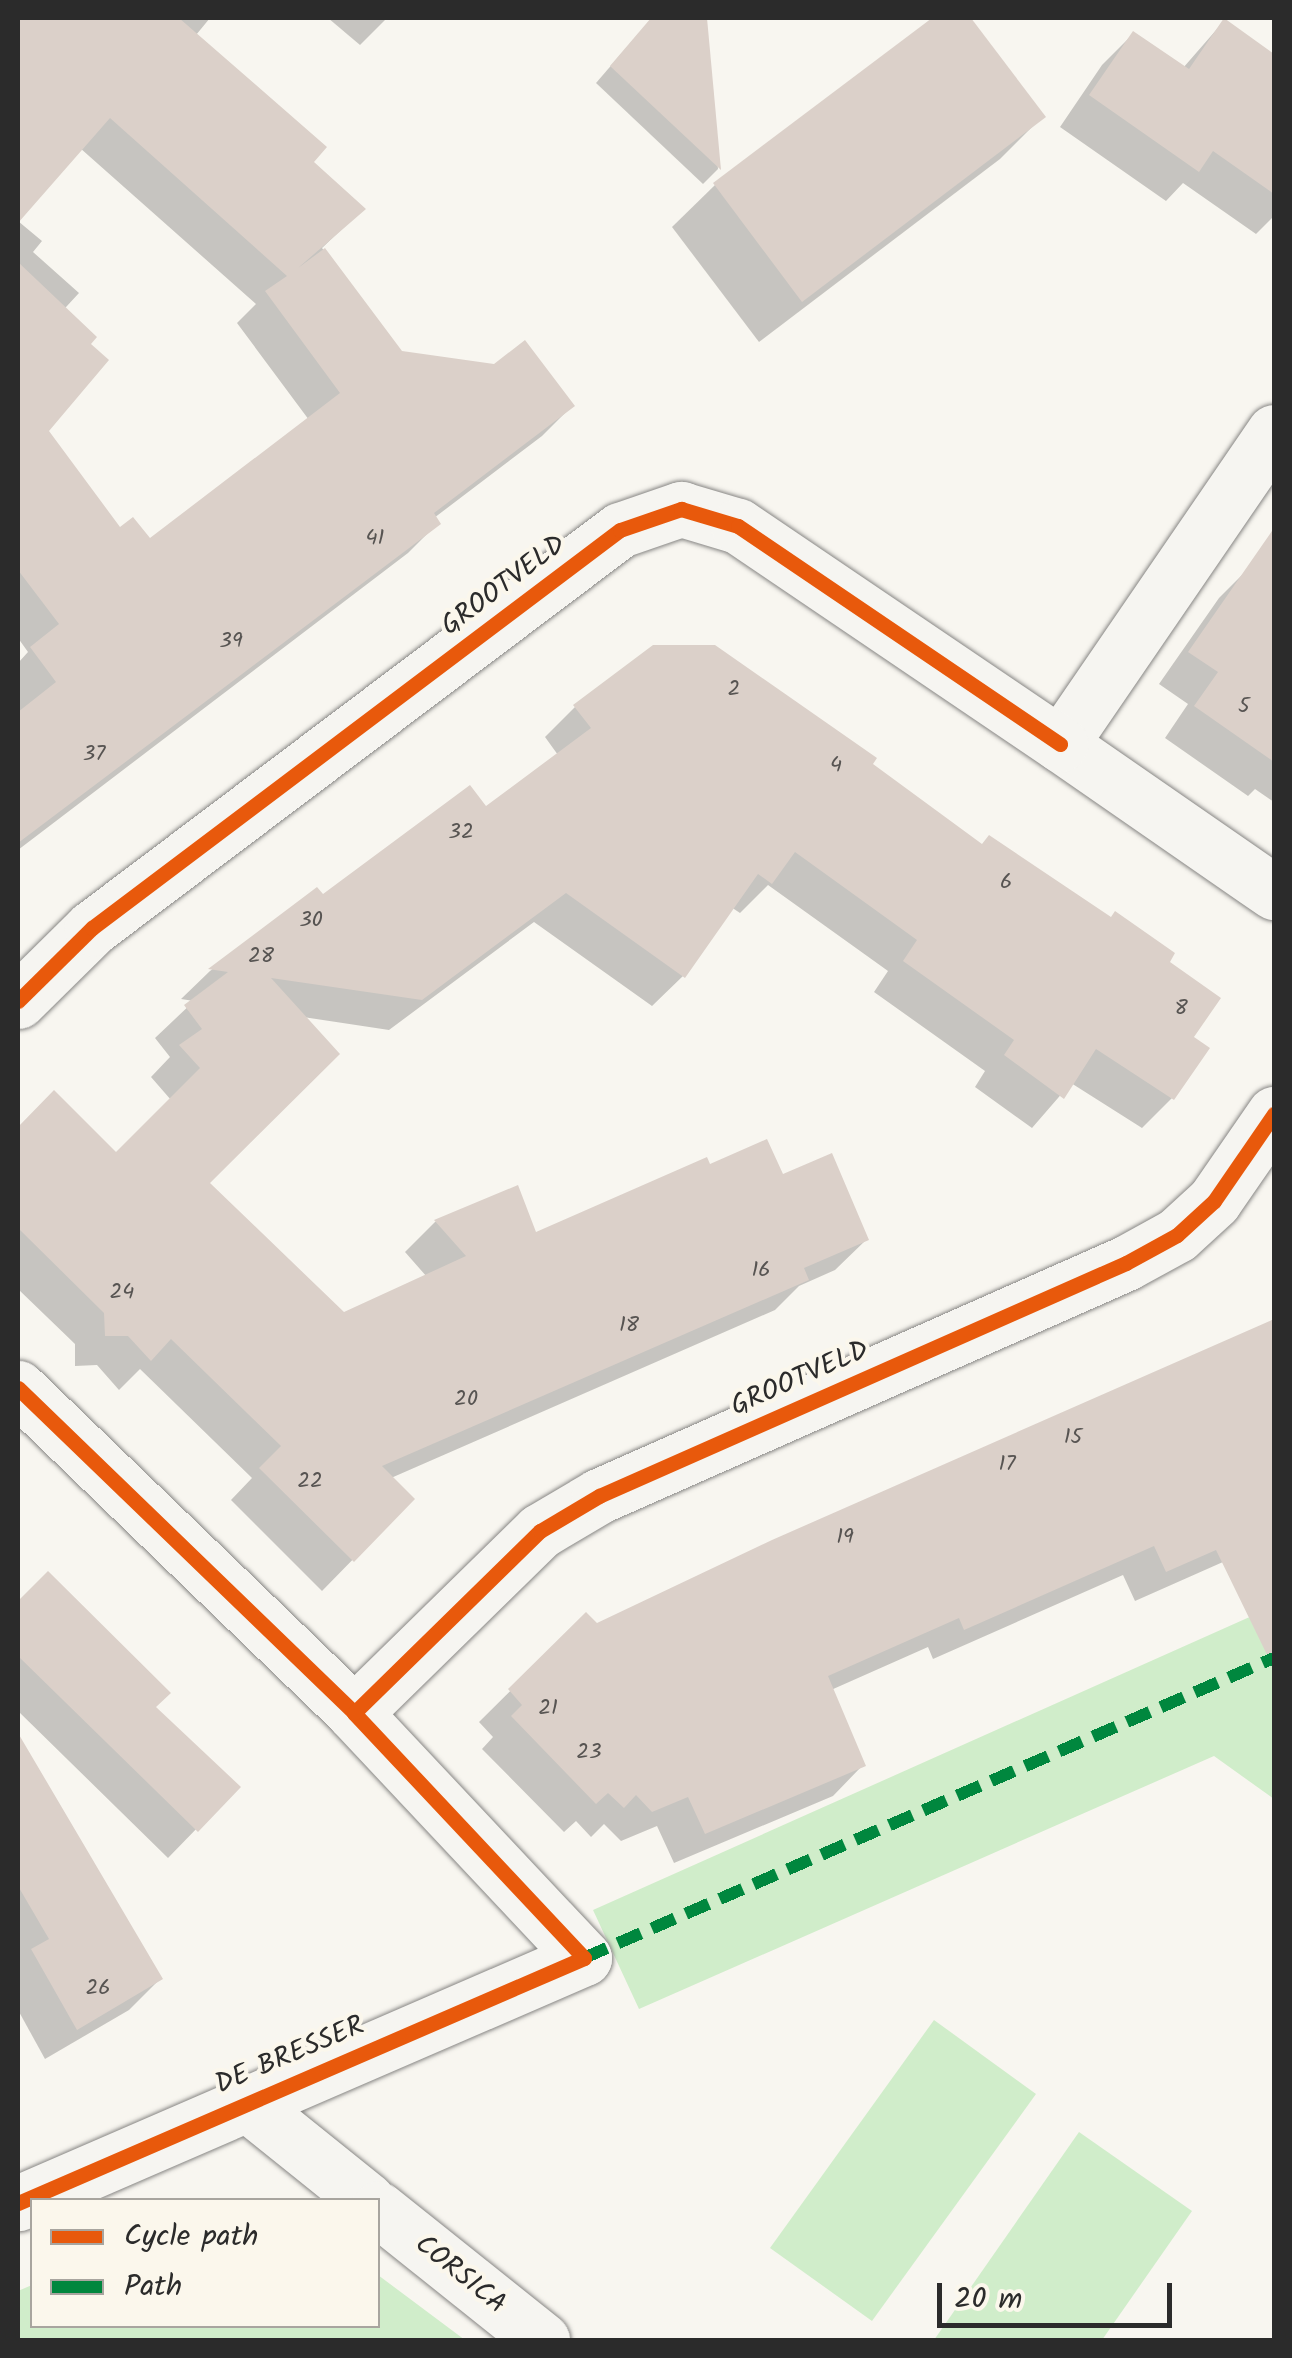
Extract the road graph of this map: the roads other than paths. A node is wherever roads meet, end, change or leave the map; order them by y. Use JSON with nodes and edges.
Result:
{"nodes":[{"id":1,"x":1274,"y":432,"type":"edge"},
{"id":2,"x":1060,"y":744,"type":"junction"},
{"id":3,"x":1274,"y":892,"type":"edge"},
{"id":4,"x":18,"y":1001,"type":"edge"},
{"id":5,"x":1274,"y":1114,"type":"edge"},
{"id":6,"x":18,"y":1388,"type":"edge"},
{"id":7,"x":354,"y":1713,"type":"junction"},
{"id":8,"x":244,"y":2102,"type":"junction"},
{"id":9,"x":364,"y":2198,"type":"edge"},
{"id":10,"x":18,"y":2203,"type":"edge"},
{"id":11,"x":380,"y":2211,"type":"edge"},
{"id":12,"x":542,"y":2340,"type":"edge"}],
"edges":[{"from":1,"to":2,"type":"street"},
{"from":2,"to":3,"type":"street","name":"GROOTVELD"},
{"from":2,"to":4,"type":"street","name":"GROOTVELD"},
{"from":5,"to":7,"type":"street","name":"GROOTVELD"},
{"from":6,"to":7,"type":"street"},
{"from":7,"to":8,"type":"street","name":"DE BRESSER"},
{"from":8,"to":9,"type":"street"},
{"from":8,"to":10,"type":"street","name":"DE BRESSER"},
{"from":11,"to":12,"type":"street","name":"CORSICA"}]}
